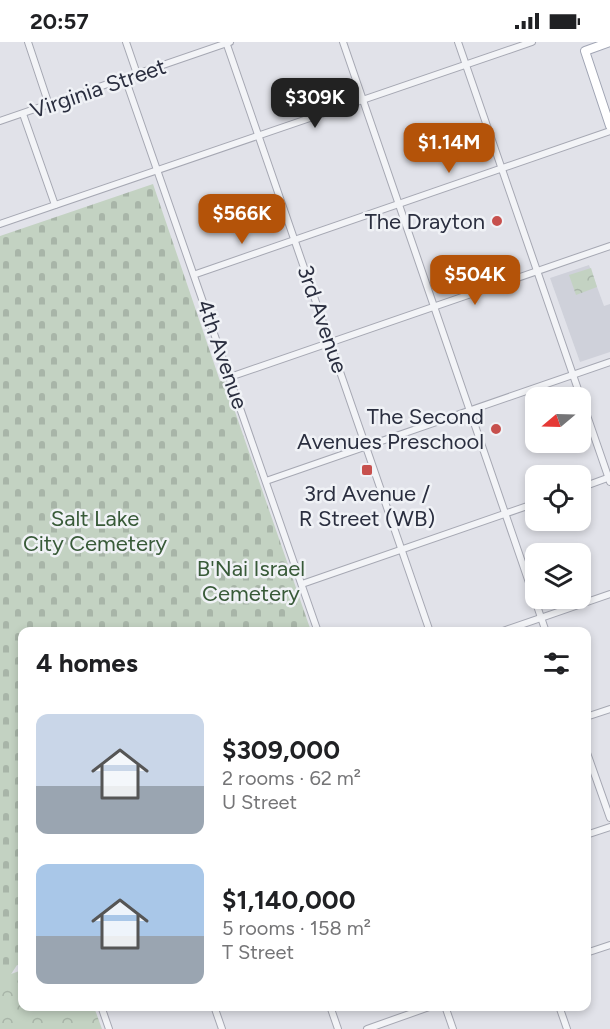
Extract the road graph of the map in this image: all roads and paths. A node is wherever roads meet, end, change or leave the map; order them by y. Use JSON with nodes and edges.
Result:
{"nodes":[{"id":1,"x":28,"y":42,"type":"edge"},
{"id":2,"x":126,"y":42,"type":"edge"},
{"id":3,"x":228,"y":42,"type":"edge"},
{"id":4,"x":343,"y":42,"type":"edge"},
{"id":5,"x":458,"y":42,"type":"edge"},
{"id":6,"x":532,"y":42,"type":"edge"},
{"id":7,"x":610,"y":42,"type":"edge"},
{"id":8,"x":583,"y":46,"type":"edge"},
{"id":9,"x":466,"y":65,"type":"junction"},
{"id":10,"x":137,"y":74,"type":"junction"},
{"id":11,"x":125,"y":78,"type":"junction"},
{"id":12,"x":363,"y":100,"type":"junction"},
{"id":13,"x":49,"y":105,"type":"junction"},
{"id":14,"x":23,"y":114,"type":"junction"},
{"id":15,"x":0,"y":121,"type":"edge"},
{"id":16,"x":610,"y":126,"type":"edge"},
{"id":17,"x":610,"y":131,"type":"edge"},
{"id":18,"x":260,"y":135,"type":"junction"},
{"id":19,"x":502,"y":168,"type":"junction"},
{"id":20,"x":158,"y":170,"type":"junction"},
{"id":21,"x":399,"y":204,"type":"junction"},
{"id":22,"x":55,"y":205,"type":"junction"},
{"id":23,"x":0,"y":224,"type":"edge"},
{"id":24,"x":296,"y":239,"type":"junction"},
{"id":25,"x":610,"y":246,"type":"edge"},
{"id":26,"x":537,"y":272,"type":"junction"},
{"id":27,"x":195,"y":274,"type":"junction"},
{"id":28,"x":435,"y":307,"type":"junction"},
{"id":29,"x":331,"y":343,"type":"junction"},
{"id":30,"x":610,"y":362,"type":"edge"},
{"id":31,"x":573,"y":375,"type":"junction"},
{"id":32,"x":230,"y":377,"type":"junction"},
{"id":33,"x":470,"y":410,"type":"junction"},
{"id":34,"x":366,"y":445,"type":"junction"},
{"id":35,"x":610,"y":479,"type":"edge"},
{"id":36,"x":266,"y":481,"type":"junction"},
{"id":37,"x":591,"y":485,"type":"edge"},
{"id":38,"x":525,"y":507,"type":"edge"},
{"id":39,"x":505,"y":514,"type":"junction"},
{"id":40,"x":402,"y":549,"type":"junction"},
{"id":41,"x":302,"y":584,"type":"junction"},
{"id":42,"x":610,"y":594,"type":"edge"},
{"id":43,"x":541,"y":617,"type":"junction"},
{"id":44,"x":316,"y":627,"type":"edge"},
{"id":45,"x":428,"y":627,"type":"edge"},
{"id":46,"x":514,"y":627,"type":"edge"},
{"id":47,"x":544,"y":627,"type":"edge"},
{"id":48,"x":610,"y":709,"type":"edge"},
{"id":49,"x":591,"y":715,"type":"edge"},
{"id":50,"x":591,"y":764,"type":"edge"},
{"id":51,"x":610,"y":818,"type":"edge"},
{"id":52,"x":610,"y":827,"type":"edge"},
{"id":53,"x":591,"y":834,"type":"edge"},
{"id":54,"x":610,"y":945,"type":"edge"},
{"id":55,"x":591,"y":951,"type":"edge"},
{"id":56,"x":103,"y":1011,"type":"edge"},
{"id":57,"x":216,"y":1011,"type":"edge"},
{"id":58,"x":332,"y":1011,"type":"edge"},
{"id":59,"x":418,"y":1011,"type":"edge"},
{"id":60,"x":447,"y":1011,"type":"edge"},
{"id":61,"x":561,"y":1011,"type":"edge"},
{"id":62,"x":109,"y":1029,"type":"edge"},
{"id":63,"x":222,"y":1029,"type":"edge"},
{"id":64,"x":338,"y":1029,"type":"edge"},
{"id":65,"x":367,"y":1029,"type":"edge"},
{"id":66,"x":453,"y":1029,"type":"edge"},
{"id":67,"x":567,"y":1029,"type":"edge"}],
"edges":[{"from":1,"to":13,"type":"street"},
{"from":2,"to":10,"type":"street"},
{"from":3,"to":10,"type":"street","name":"Virginia Street"},
{"from":3,"to":18,"type":"street","name":"3rd Avenue"},
{"from":4,"to":12,"type":"street"},
{"from":5,"to":9,"type":"street"},
{"from":6,"to":9,"type":"street"},
{"from":7,"to":8,"type":"main road"},
{"from":8,"to":16,"type":"main road"},
{"from":9,"to":12,"type":"street"},
{"from":9,"to":19,"type":"street"},
{"from":10,"to":11,"type":"street","name":"Virginia Street"},
{"from":11,"to":13,"type":"street","name":"Virginia Street"},
{"from":11,"to":20,"type":"street","name":"4th Avenue"},
{"from":12,"to":18,"type":"street"},
{"from":12,"to":21,"type":"street"},
{"from":13,"to":14,"type":"street","name":"Virginia Street"},
{"from":14,"to":15,"type":"street","name":"Virginia Street"},
{"from":14,"to":22,"type":"street"},
{"from":17,"to":19,"type":"street"},
{"from":18,"to":20,"type":"street"},
{"from":18,"to":24,"type":"street","name":"3rd Avenue"},
{"from":19,"to":21,"type":"street"},
{"from":19,"to":26,"type":"street"},
{"from":20,"to":22,"type":"street"},
{"from":20,"to":27,"type":"street","name":"4th Avenue"},
{"from":21,"to":24,"type":"street"},
{"from":21,"to":28,"type":"street"},
{"from":22,"to":23,"type":"street"},
{"from":24,"to":27,"type":"street"},
{"from":24,"to":29,"type":"street","name":"3rd Avenue"},
{"from":25,"to":26,"type":"street"},
{"from":26,"to":28,"type":"street"},
{"from":26,"to":31,"type":"street"},
{"from":27,"to":32,"type":"street","name":"4th Avenue"},
{"from":28,"to":29,"type":"street"},
{"from":28,"to":33,"type":"street"},
{"from":29,"to":32,"type":"street"},
{"from":29,"to":34,"type":"street","name":"3rd Avenue"},
{"from":30,"to":31,"type":"street"},
{"from":31,"to":33,"type":"street"},
{"from":31,"to":35,"type":"street"},
{"from":32,"to":36,"type":"street","name":"4th Avenue"},
{"from":33,"to":34,"type":"street"},
{"from":33,"to":39,"type":"street"},
{"from":34,"to":36,"type":"street"},
{"from":34,"to":40,"type":"street","name":"3rd Avenue"},
{"from":35,"to":37,"type":"street"},
{"from":36,"to":41,"type":"street","name":"4th Avenue"},
{"from":38,"to":39,"type":"street"},
{"from":39,"to":40,"type":"street"},
{"from":39,"to":43,"type":"street"},
{"from":40,"to":41,"type":"street"},
{"from":40,"to":45,"type":"street","name":"3rd Avenue"},
{"from":41,"to":44,"type":"street","name":"4th Avenue"},
{"from":42,"to":43,"type":"street"},
{"from":43,"to":46,"type":"street"},
{"from":43,"to":47,"type":"street"},
{"from":48,"to":49,"type":"street"},
{"from":50,"to":51,"type":"street"},
{"from":52,"to":53,"type":"street"},
{"from":54,"to":55,"type":"street"},
{"from":56,"to":62,"type":"street"},
{"from":57,"to":63,"type":"street"},
{"from":58,"to":64,"type":"street"},
{"from":59,"to":65,"type":"street"},
{"from":60,"to":66,"type":"street"},
{"from":61,"to":67,"type":"street"}]}
